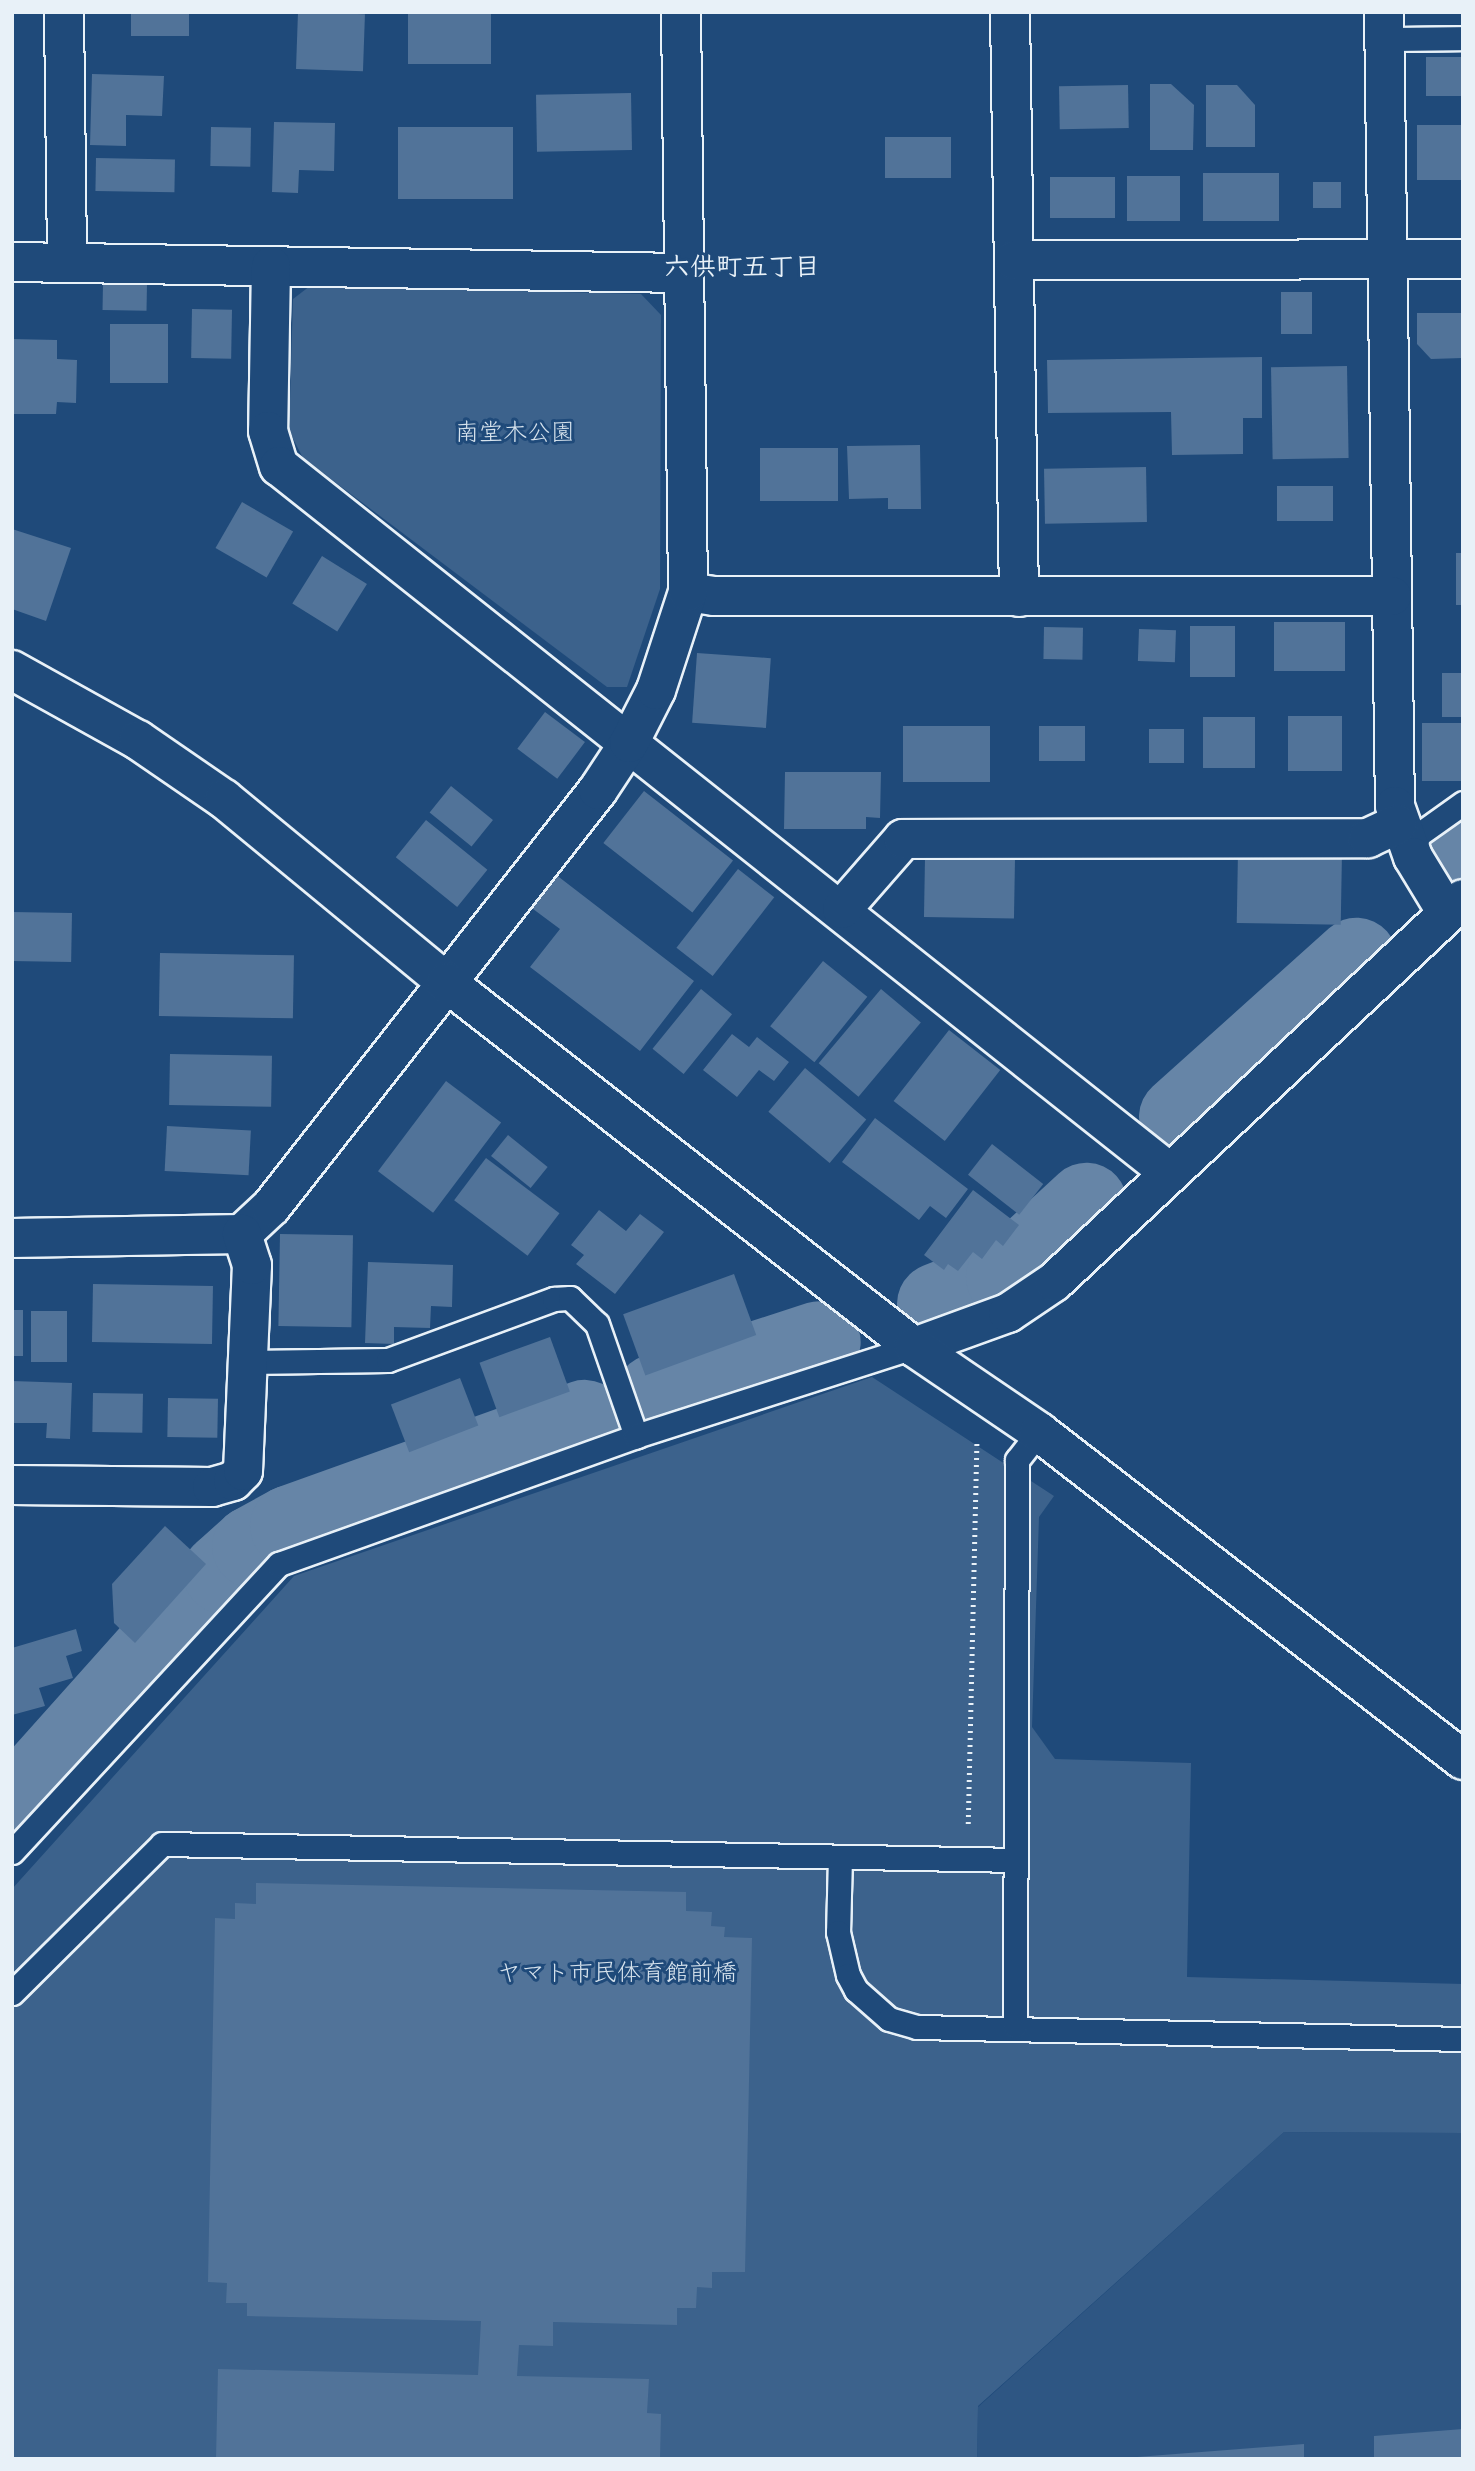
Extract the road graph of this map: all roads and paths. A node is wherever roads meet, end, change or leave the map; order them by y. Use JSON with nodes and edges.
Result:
{"nodes":[{"id":1,"x":64,"y":12,"type":"edge"},
{"id":2,"x":681,"y":12,"type":"edge"},
{"id":3,"x":1010,"y":12,"type":"edge"},
{"id":4,"x":1385,"y":26,"type":"edge"},
{"id":5,"x":1463,"y":38,"type":"edge"},
{"id":6,"x":1463,"y":259,"type":"edge"},
{"id":7,"x":1014,"y":260,"type":"junction"},
{"id":8,"x":1388,"y":260,"type":"junction"},
{"id":9,"x":12,"y":262,"type":"edge"},
{"id":10,"x":67,"y":262,"type":"junction"},
{"id":11,"x":271,"y":266,"type":"junction"},
{"id":12,"x":683,"y":273,"type":"junction"},
{"id":13,"x":688,"y":592,"type":"junction"},
{"id":14,"x":1392,"y":596,"type":"junction"},
{"id":15,"x":1019,"y":597,"type":"junction"},
{"id":16,"x":12,"y":670,"type":"edge"},
{"id":17,"x":629,"y":743,"type":"junction"},
{"id":18,"x":1463,"y":803,"type":"edge"},
{"id":19,"x":1405,"y":841,"type":"junction"},
{"id":20,"x":1455,"y":906,"type":"edge"},
{"id":21,"x":842,"y":909,"type":"junction"},
{"id":22,"x":446,"y":982,"type":"junction"},
{"id":23,"x":1170,"y":1173,"type":"junction"},
{"id":24,"x":242,"y":1234,"type":"junction"},
{"id":25,"x":12,"y":1238,"type":"edge"},
{"id":26,"x":914,"y":1347,"type":"junction"},
{"id":27,"x":250,"y":1362,"type":"junction"},
{"id":28,"x":978,"y":1391,"type":"junction"},
{"id":29,"x":1038,"y":1432,"type":"junction"},
{"id":30,"x":636,"y":1436,"type":"junction"},
{"id":31,"x":12,"y":1485,"type":"edge"},
{"id":32,"x":1463,"y":1760,"type":"edge"},
{"id":33,"x":968,"y":1829,"type":"dead end"},
{"id":34,"x":12,"y":1852,"type":"edge"},
{"id":35,"x":840,"y":1857,"type":"junction"},
{"id":36,"x":1015,"y":1860,"type":"junction"},
{"id":37,"x":12,"y":1993,"type":"edge"},
{"id":38,"x":1015,"y":2026,"type":"junction"},
{"id":39,"x":1463,"y":2039,"type":"edge"}],
"edges":[{"from":1,"to":10,"type":"street"},
{"from":2,"to":12,"type":"street"},
{"from":3,"to":7,"type":"street"},
{"from":4,"to":5,"type":"lane"},
{"from":4,"to":8,"type":"street"},
{"from":6,"to":8,"type":"street"},
{"from":7,"to":8,"type":"street"},
{"from":7,"to":15,"type":"street"},
{"from":8,"to":14,"type":"street"},
{"from":9,"to":10,"type":"street"},
{"from":10,"to":11,"type":"street"},
{"from":11,"to":12,"type":"street"},
{"from":11,"to":17,"type":"street"},
{"from":12,"to":13,"type":"street"},
{"from":13,"to":15,"type":"street"},
{"from":13,"to":17,"type":"street"},
{"from":14,"to":15,"type":"street"},
{"from":14,"to":19,"type":"street"},
{"from":16,"to":22,"type":"street"},
{"from":17,"to":21,"type":"street"},
{"from":17,"to":22,"type":"street"},
{"from":18,"to":19,"type":"lane"},
{"from":19,"to":20,"type":"street"},
{"from":19,"to":21,"type":"street"},
{"from":20,"to":23,"type":"street"},
{"from":21,"to":23,"type":"street"},
{"from":22,"to":24,"type":"street"},
{"from":22,"to":26,"type":"street"},
{"from":23,"to":26,"type":"street"},
{"from":24,"to":25,"type":"street"},
{"from":24,"to":27,"type":"street"},
{"from":26,"to":28,"type":"street"},
{"from":26,"to":30,"type":"lane"},
{"from":27,"to":30,"type":"lane"},
{"from":27,"to":31,"type":"street"},
{"from":28,"to":29,"type":"street"},
{"from":28,"to":33,"type":"path"},
{"from":29,"to":32,"type":"street"},
{"from":29,"to":36,"type":"lane"},
{"from":30,"to":34,"type":"lane"},
{"from":35,"to":36,"type":"lane"},
{"from":35,"to":37,"type":"lane"},
{"from":35,"to":38,"type":"lane"},
{"from":36,"to":38,"type":"lane"},
{"from":38,"to":39,"type":"lane"}]}
